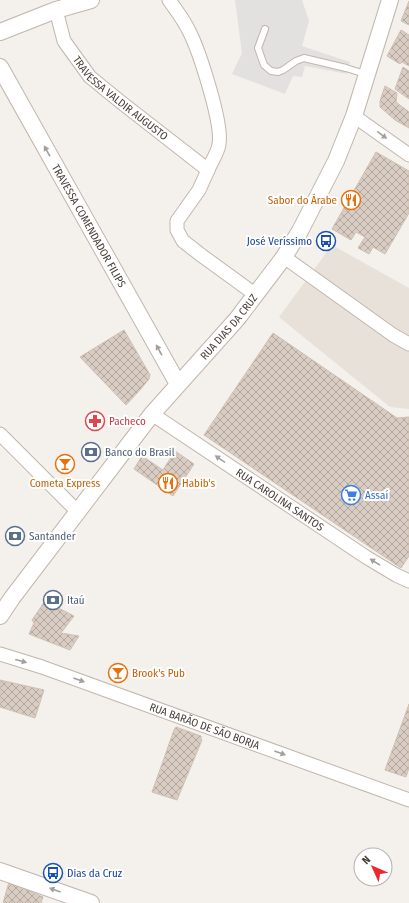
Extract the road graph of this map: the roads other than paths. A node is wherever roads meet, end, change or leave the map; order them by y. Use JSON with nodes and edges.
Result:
{"nodes":[{"id":1,"x":91,"y":0,"type":"edge"},
{"id":2,"x":169,"y":0,"type":"edge"},
{"id":3,"x":390,"y":0,"type":"edge"},
{"id":4,"x":56,"y":10,"type":"junction"},
{"id":5,"x":265,"y":29,"type":"dead end"},
{"id":6,"x":0,"y":32,"type":"edge"},
{"id":7,"x":0,"y":67,"type":"edge"},
{"id":8,"x":367,"y":75,"type":"junction"},
{"id":9,"x":354,"y":116,"type":"junction"},
{"id":10,"x":409,"y":155,"type":"edge"},
{"id":11,"x":208,"y":170,"type":"junction"},
{"id":12,"x":284,"y":257,"type":"junction"},
{"id":13,"x":256,"y":295,"type":"junction"},
{"id":14,"x":409,"y":344,"type":"edge"},
{"id":15,"x":178,"y":384,"type":"junction"},
{"id":16,"x":152,"y":414,"type":"junction"},
{"id":17,"x":0,"y":434,"type":"edge"},
{"id":18,"x":77,"y":511,"type":"junction"},
{"id":19,"x":409,"y":581,"type":"edge"},
{"id":20,"x":0,"y":616,"type":"edge"},
{"id":21,"x":0,"y":654,"type":"edge"},
{"id":22,"x":409,"y":800,"type":"edge"},
{"id":23,"x":0,"y":870,"type":"edge"},
{"id":24,"x":91,"y":903,"type":"edge"}],
"edges":[{"from":1,"to":4,"type":"street"},
{"from":2,"to":11,"type":"street"},
{"from":3,"to":8,"type":"street","name":"RUA DIAS DA CRUZ"},
{"from":4,"to":6,"type":"street"},
{"from":4,"to":11,"type":"street","name":"TRAVESSA VALDIR AUGUSTO"},
{"from":5,"to":8,"type":"lane"},
{"from":15,"to":7,"type":"street","name":"TRAVESSA COMENDADOR FILIPS","one_way":true},
{"from":8,"to":9,"type":"street","name":"RUA DIAS DA CRUZ"},
{"from":9,"to":10,"type":"street","one_way":true},
{"from":9,"to":12,"type":"street","name":"RUA DIAS DA CRUZ"},
{"from":11,"to":13,"type":"street"},
{"from":12,"to":13,"type":"street","name":"RUA DIAS DA CRUZ"},
{"from":12,"to":14,"type":"street"},
{"from":13,"to":15,"type":"street","name":"RUA DIAS DA CRUZ"},
{"from":15,"to":16,"type":"street","name":"RUA DIAS DA CRUZ"},
{"from":16,"to":18,"type":"street","name":"RUA DIAS DA CRUZ"},
{"from":19,"to":16,"type":"street","name":"RUA CAROLINA SANTOS","one_way":true},
{"from":17,"to":18,"type":"street"},
{"from":18,"to":20,"type":"street","name":"RUA DIAS DA CRUZ"},
{"from":21,"to":22,"type":"street","name":"RUA BARÃO DE SÃO BORJA","one_way":true},
{"from":24,"to":23,"type":"street","one_way":true}]}
